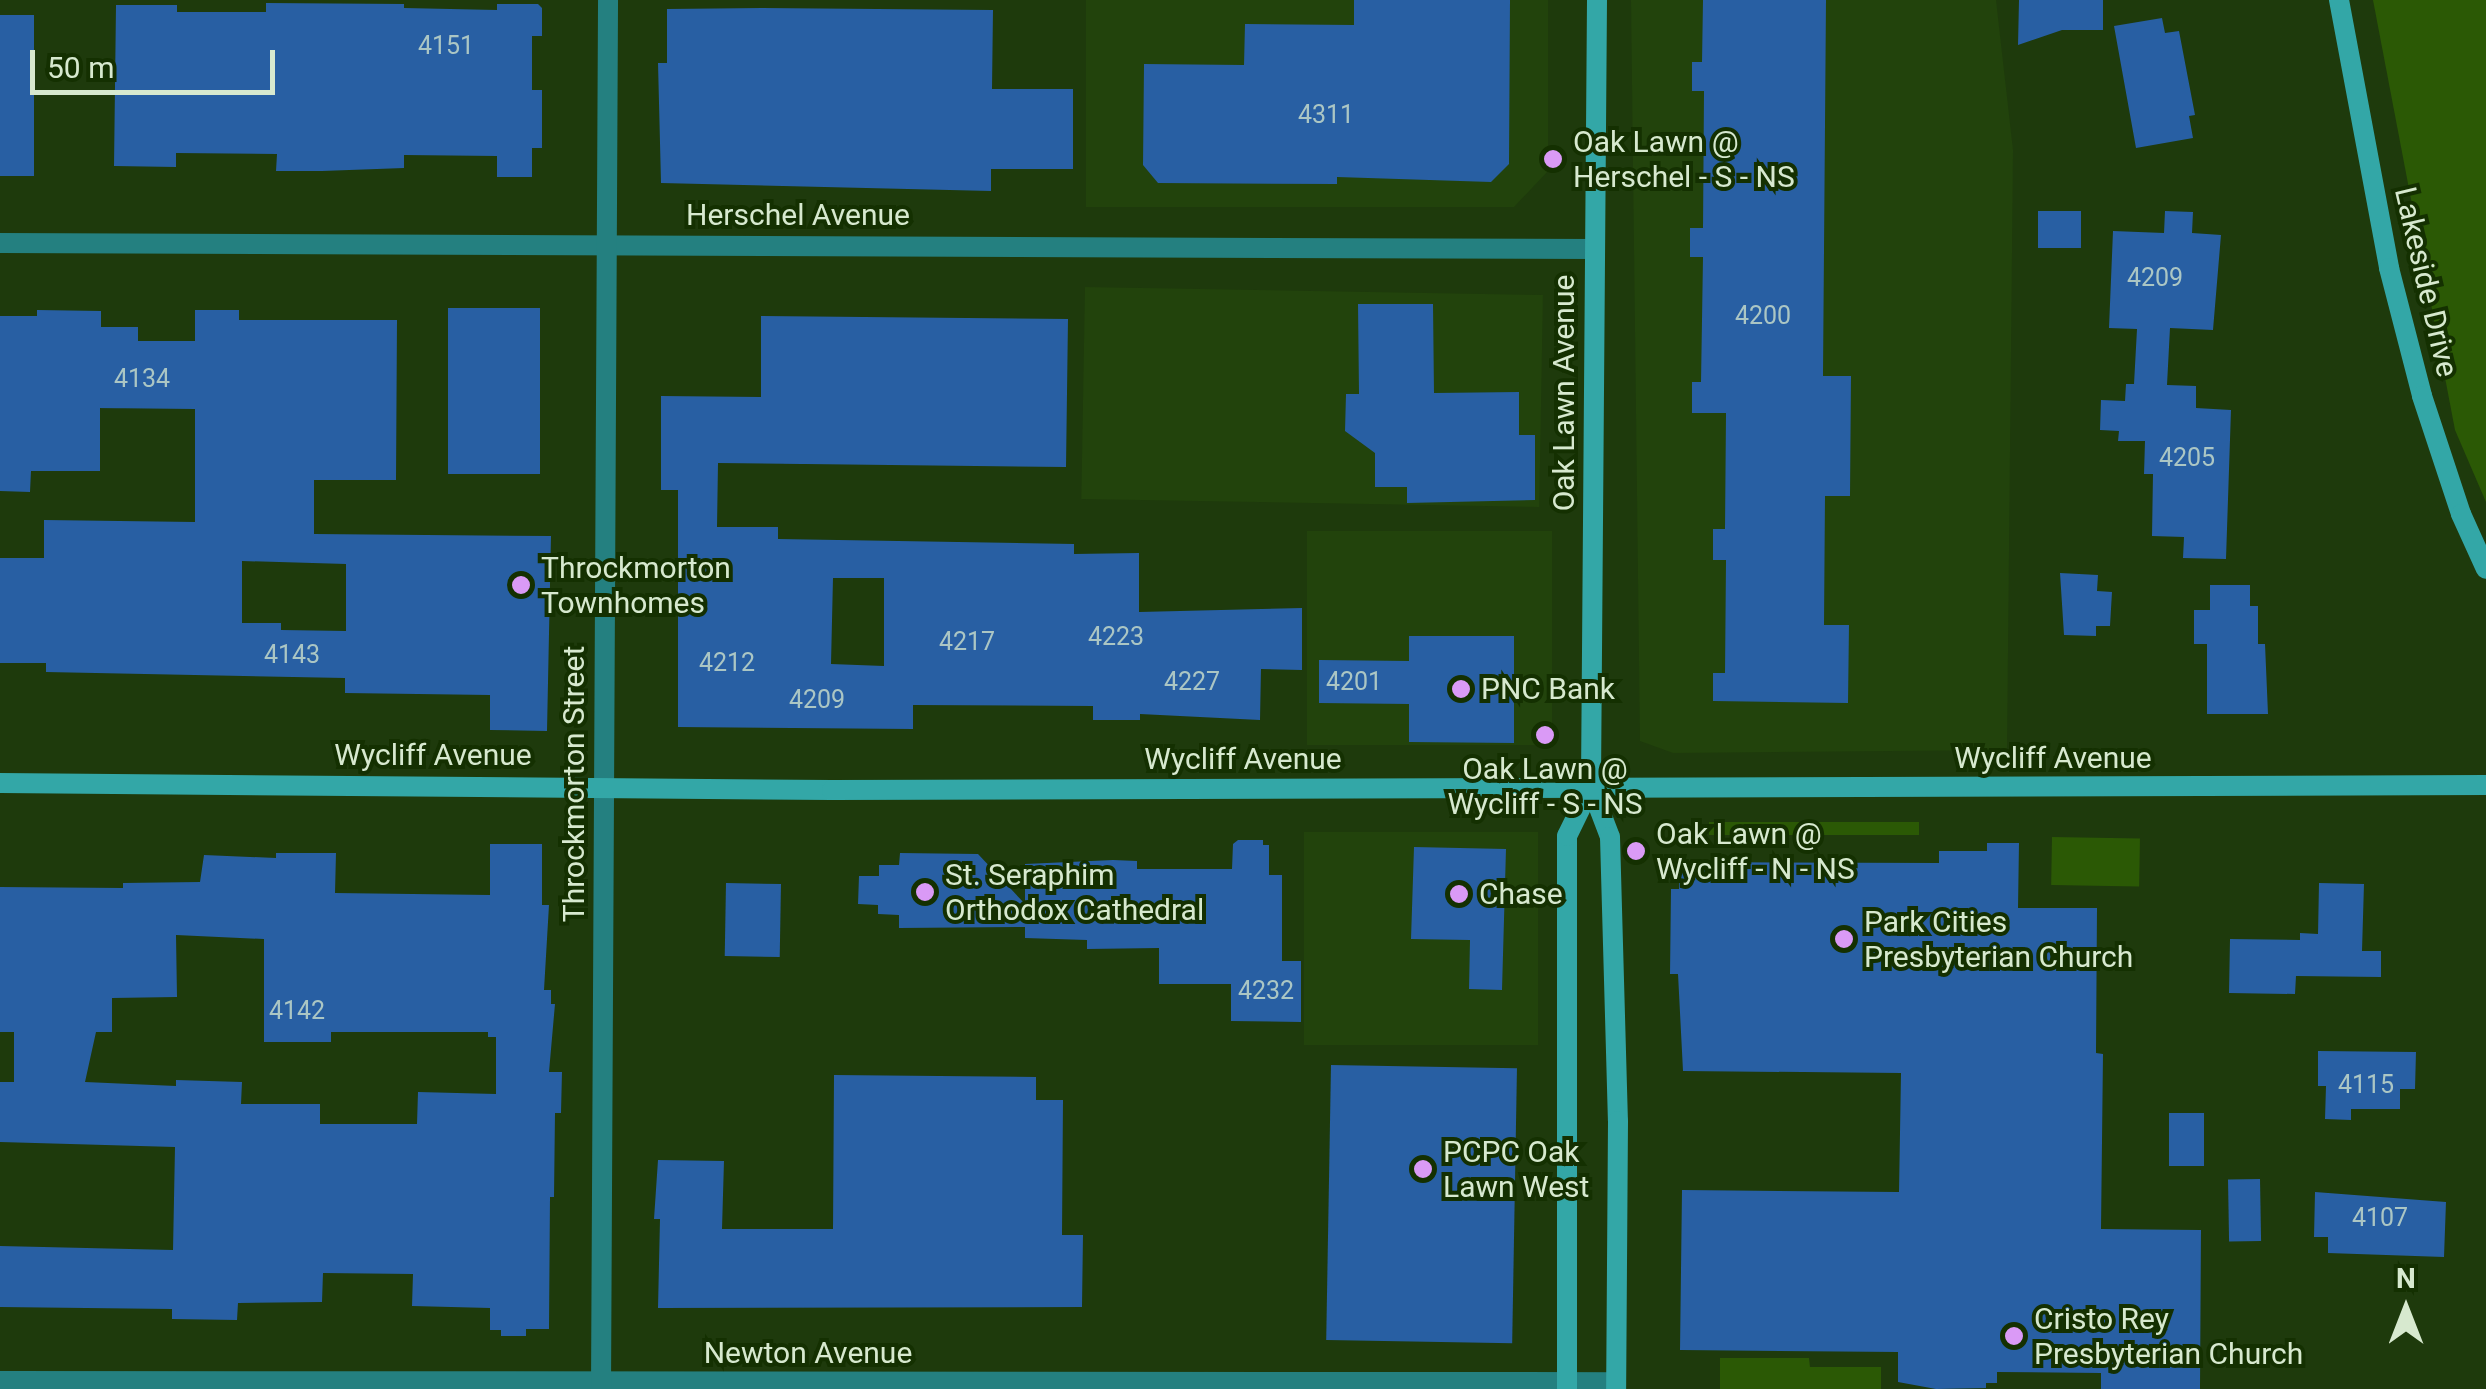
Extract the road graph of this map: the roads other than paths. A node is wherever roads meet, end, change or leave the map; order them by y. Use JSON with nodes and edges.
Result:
{"nodes":[{"id":1,"x":608,"y":0,"type":"edge"},
{"id":2,"x":1597,"y":0,"type":"edge"},
{"id":3,"x":2339,"y":0,"type":"edge"},
{"id":4,"x":0,"y":244,"type":"edge"},
{"id":5,"x":606,"y":244,"type":"junction"},
{"id":6,"x":1595,"y":250,"type":"junction"},
{"id":7,"x":2486,"y":569,"type":"edge"},
{"id":8,"x":0,"y":783,"type":"edge"},
{"id":9,"x":2486,"y":785,"type":"edge"},
{"id":10,"x":604,"y":786,"type":"junction"},
{"id":11,"x":1592,"y":788,"type":"junction"},
{"id":12,"x":0,"y":1382,"type":"edge"},
{"id":13,"x":602,"y":1386,"type":"edge"},
{"id":14,"x":1567,"y":1386,"type":"edge"},
{"id":15,"x":1616,"y":1386,"type":"edge"}],
"edges":[{"from":1,"to":5,"type":"street","name":"Throckmorton Street"},
{"from":2,"to":6,"type":"main road","name":"Oak Lawn Avenue"},
{"from":3,"to":7,"type":"main road","name":"Lakeside Drive"},
{"from":4,"to":5,"type":"street","name":"Herschel Avenue"},
{"from":5,"to":6,"type":"street","name":"Herschel Avenue"},
{"from":5,"to":10,"type":"street","name":"Throckmorton Street"},
{"from":6,"to":11,"type":"main road","name":"Oak Lawn Avenue"},
{"from":8,"to":10,"type":"main road","name":"Wycliff Avenue"},
{"from":9,"to":11,"type":"main road","name":"Wycliff Avenue"},
{"from":10,"to":11,"type":"main road","name":"Wycliff Avenue"},
{"from":10,"to":13,"type":"street","name":"Throckmorton Street"},
{"from":11,"to":14,"type":"main road","name":"Oak Lawn Avenue"},
{"from":11,"to":15,"type":"main road","name":"Oak Lawn Avenue"},
{"from":12,"to":13,"type":"street","name":"Newton Avenue"},
{"from":13,"to":14,"type":"street","name":"Newton Avenue"},
{"from":14,"to":15,"type":"street","name":"Newton Avenue"}]}
